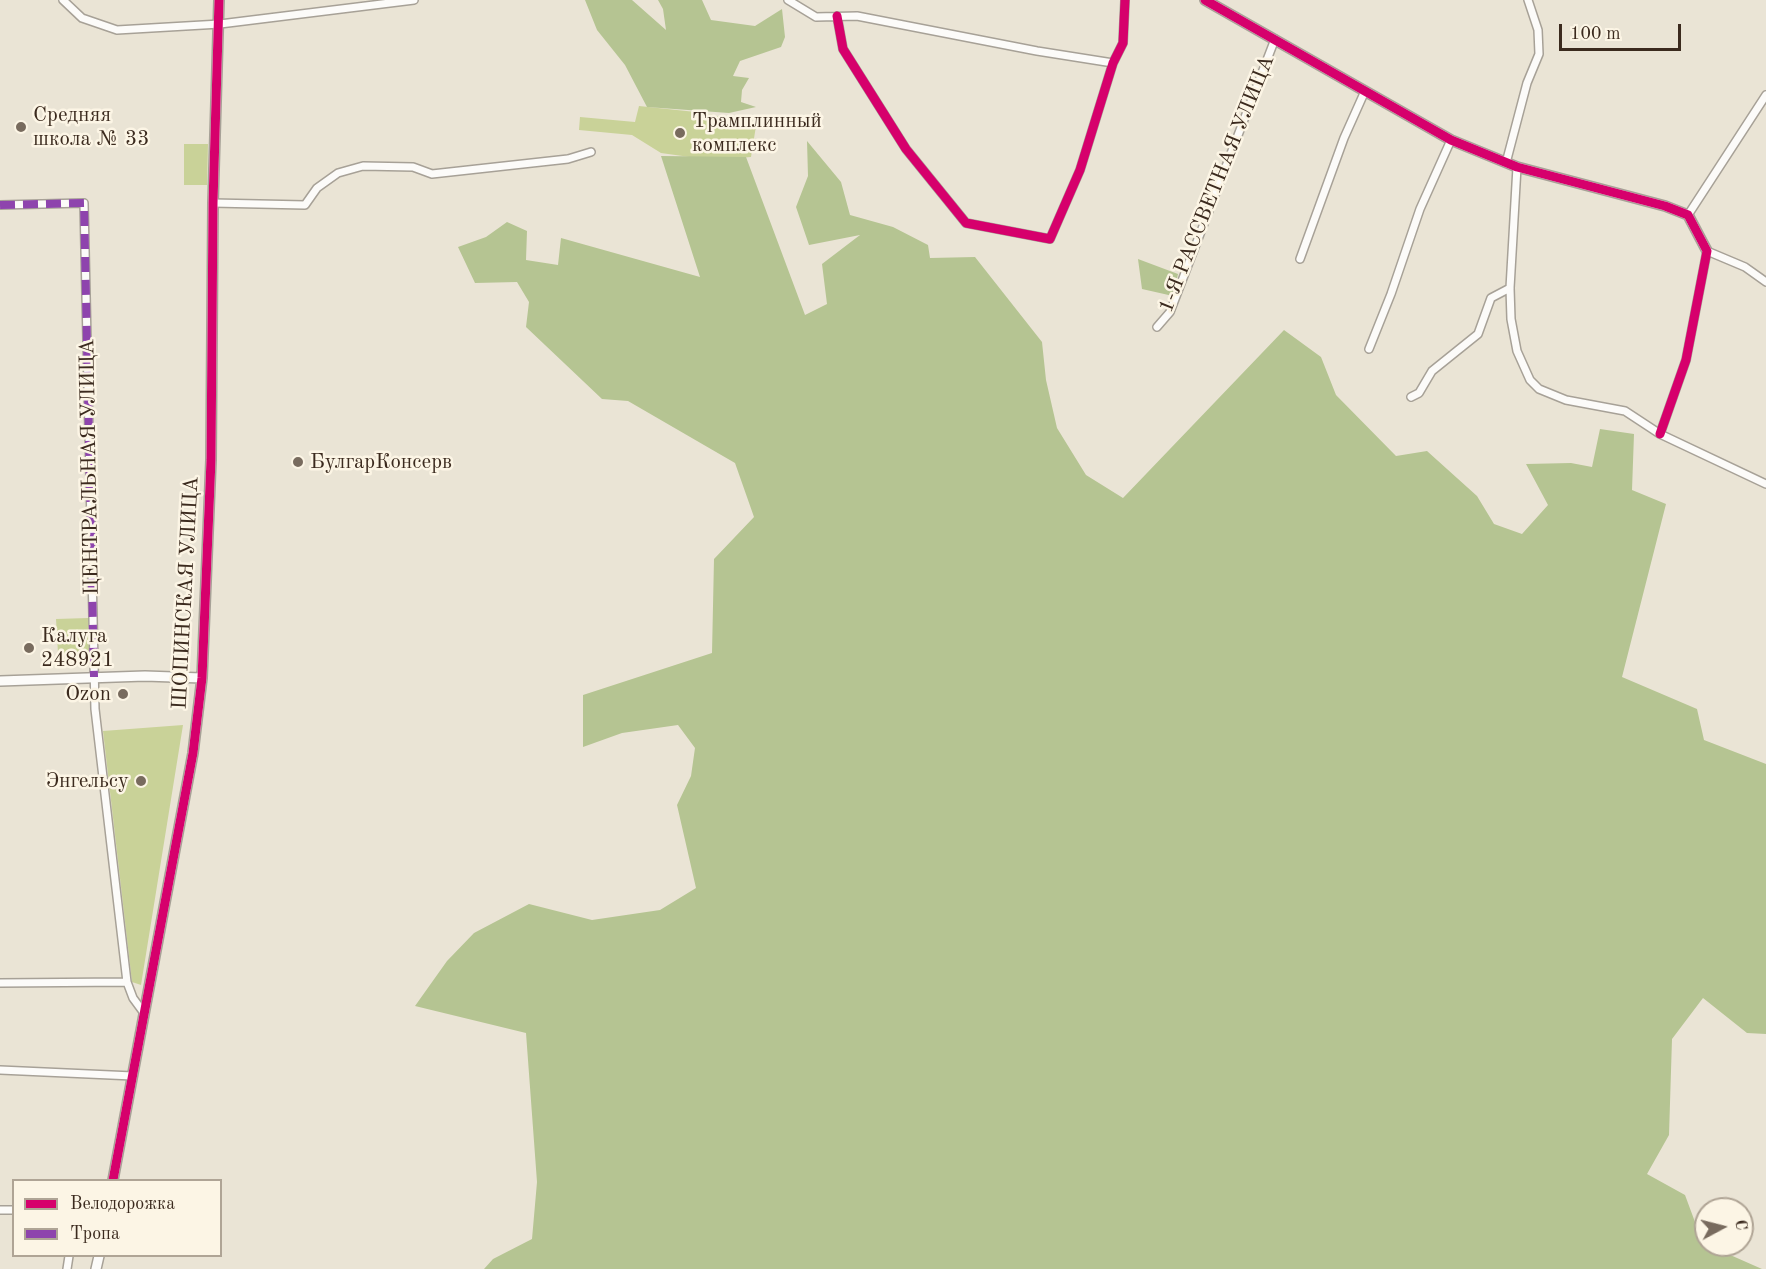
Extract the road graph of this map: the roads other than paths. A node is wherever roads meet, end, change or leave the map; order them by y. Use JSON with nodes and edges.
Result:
{"nodes":[{"id":1,"x":63,"y":0,"type":"edge"},
{"id":2,"x":219,"y":0,"type":"edge"},
{"id":3,"x":414,"y":0,"type":"edge"},
{"id":4,"x":788,"y":0,"type":"edge"},
{"id":5,"x":1125,"y":0,"type":"edge"},
{"id":6,"x":1206,"y":0,"type":"edge"},
{"id":7,"x":1528,"y":0,"type":"edge"},
{"id":8,"x":837,"y":16,"type":"junction"},
{"id":9,"x":220,"y":24,"type":"junction"},
{"id":10,"x":1275,"y":39,"type":"junction"},
{"id":11,"x":1113,"y":63,"type":"junction"},
{"id":12,"x":1365,"y":91,"type":"junction"},
{"id":13,"x":1766,"y":95,"type":"edge"},
{"id":14,"x":1451,"y":140,"type":"junction"},
{"id":15,"x":591,"y":152,"type":"dead end"},
{"id":16,"x":1506,"y":163,"type":"junction"},
{"id":17,"x":1517,"y":167,"type":"junction"},
{"id":18,"x":213,"y":203,"type":"junction"},
{"id":19,"x":0,"y":205,"type":"edge"},
{"id":20,"x":1688,"y":215,"type":"junction"},
{"id":21,"x":1707,"y":251,"type":"junction"},
{"id":22,"x":1300,"y":259,"type":"dead end"},
{"id":23,"x":1766,"y":282,"type":"edge"},
{"id":24,"x":1510,"y":288,"type":"junction"},
{"id":25,"x":1157,"y":327,"type":"dead end"},
{"id":26,"x":1369,"y":349,"type":"dead end"},
{"id":27,"x":1411,"y":397,"type":"dead end"},
{"id":28,"x":1660,"y":434,"type":"junction"},
{"id":29,"x":1766,"y":484,"type":"edge"},
{"id":30,"x":94,"y":677,"type":"junction"},
{"id":31,"x":202,"y":678,"type":"junction"},
{"id":32,"x":0,"y":681,"type":"edge"},
{"id":33,"x":127,"y":982,"type":"junction"},
{"id":34,"x":0,"y":983,"type":"edge"},
{"id":35,"x":144,"y":1013,"type":"junction"},
{"id":36,"x":0,"y":1070,"type":"edge"},
{"id":37,"x":133,"y":1076,"type":"junction"},
{"id":38,"x":113,"y":1179,"type":"edge"}],
"edges":[{"from":1,"to":9,"type":"street"},
{"from":2,"to":9,"type":"street","name":"ШОПИНСКАЯ УЛИЦА"},
{"from":3,"to":9,"type":"street"},
{"from":4,"to":8,"type":"street"},
{"from":5,"to":11,"type":"street"},
{"from":6,"to":10,"type":"street"},
{"from":7,"to":16,"type":"street"},
{"from":8,"to":11,"type":"street"},
{"from":8,"to":11,"type":"street"},
{"from":9,"to":18,"type":"street","name":"ШОПИНСКАЯ УЛИЦА"},
{"from":10,"to":12,"type":"street"},
{"from":10,"to":25,"type":"street","name":"1-Я РАССВЕТНАЯ УЛИЦА"},
{"from":12,"to":14,"type":"street"},
{"from":12,"to":22,"type":"street"},
{"from":13,"to":20,"type":"street"},
{"from":14,"to":16,"type":"street"},
{"from":14,"to":26,"type":"street"},
{"from":15,"to":18,"type":"street"},
{"from":16,"to":17,"type":"street"},
{"from":17,"to":20,"type":"street"},
{"from":17,"to":24,"type":"street"},
{"from":18,"to":31,"type":"street","name":"ШОПИНСКАЯ УЛИЦА"},
{"from":19,"to":30,"type":"street","name":"ЦЕНТРАЛЬНАЯ УЛИЦА"},
{"from":20,"to":21,"type":"street"},
{"from":21,"to":23,"type":"street"},
{"from":21,"to":28,"type":"street"},
{"from":24,"to":27,"type":"street"},
{"from":24,"to":28,"type":"street"},
{"from":28,"to":29,"type":"street"},
{"from":30,"to":31,"type":"street"},
{"from":30,"to":32,"type":"street"},
{"from":30,"to":33,"type":"street","name":"ЦЕНТРАЛЬНАЯ УЛИЦА"},
{"from":31,"to":35,"type":"street","name":"ШОПИНСКАЯ УЛИЦА"},
{"from":33,"to":34,"type":"street"},
{"from":33,"to":35,"type":"street","name":"ЦЕНТРАЛЬНАЯ УЛИЦА"},
{"from":35,"to":37,"type":"street","name":"ШОПИНСКАЯ УЛИЦА"},
{"from":36,"to":37,"type":"street"},
{"from":37,"to":38,"type":"street","name":"ШОПИНСКАЯ УЛИЦА"}]}
